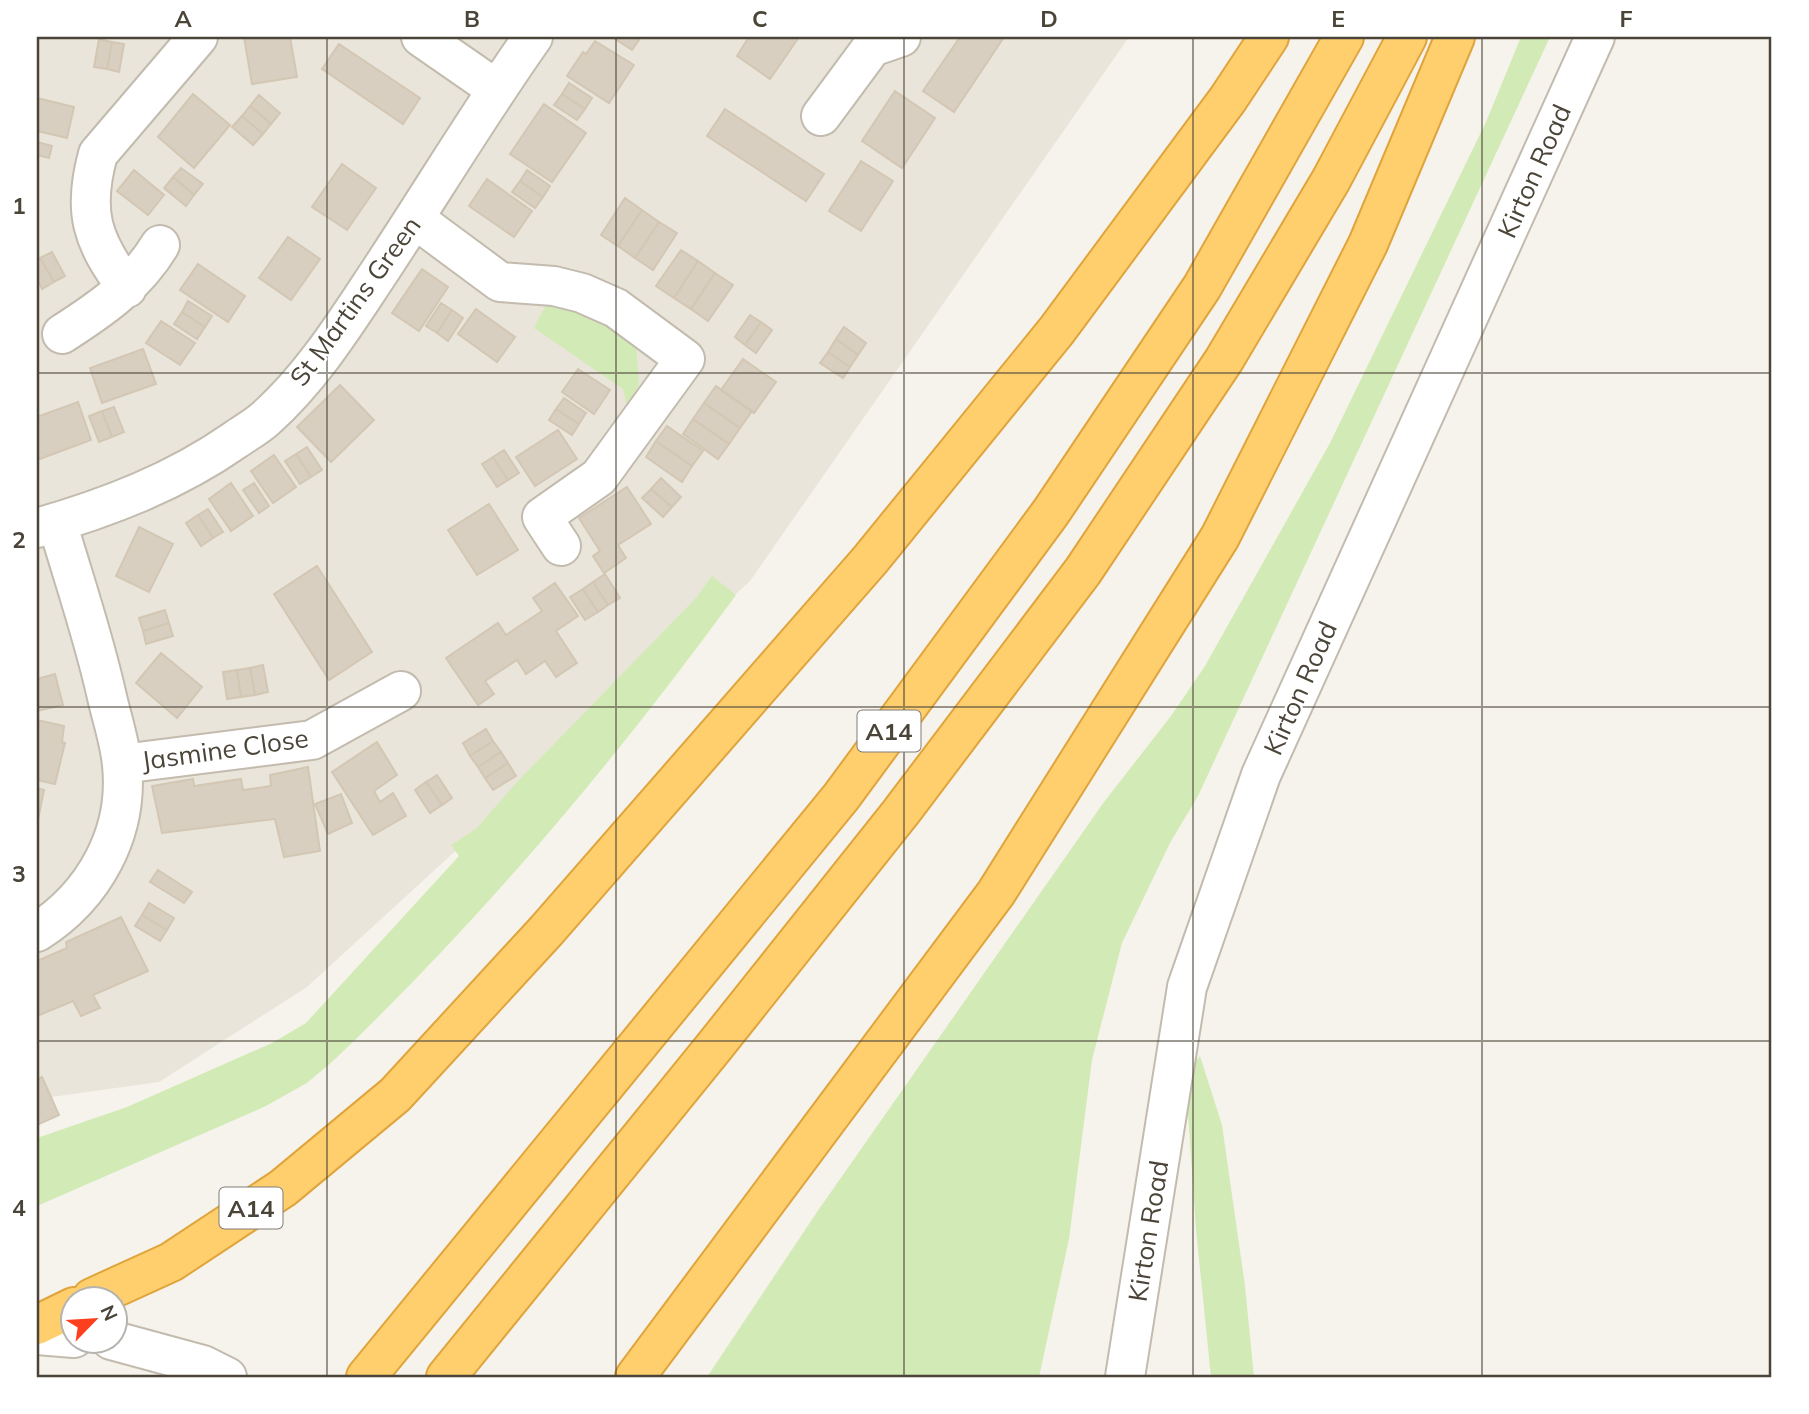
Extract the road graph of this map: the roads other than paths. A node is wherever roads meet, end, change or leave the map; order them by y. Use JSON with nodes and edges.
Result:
{"nodes":[{"id":1,"x":198,"y":37,"type":"edge"},
{"id":2,"x":421,"y":37,"type":"edge"},
{"id":3,"x":533,"y":37,"type":"edge"},
{"id":4,"x":901,"y":37,"type":"edge"},
{"id":5,"x":1269,"y":37,"type":"edge"},
{"id":6,"x":1344,"y":37,"type":"edge"},
{"id":7,"x":1407,"y":37,"type":"edge"},
{"id":8,"x":1455,"y":37,"type":"edge"},
{"id":9,"x":1595,"y":37,"type":"edge"},
{"id":10,"x":496,"y":89,"type":"junction"},
{"id":11,"x":821,"y":116,"type":"dead end"},
{"id":12,"x":415,"y":219,"type":"junction"},
{"id":13,"x":160,"y":245,"type":"dead end"},
{"id":14,"x":127,"y":288,"type":"junction"},
{"id":15,"x":62,"y":334,"type":"dead end"},
{"id":16,"x":47,"y":525,"type":"edge"},
{"id":17,"x":561,"y":546,"type":"dead end"},
{"id":18,"x":401,"y":691,"type":"dead end"},
{"id":19,"x":122,"y":764,"type":"junction"},
{"id":20,"x":37,"y":932,"type":"edge"},
{"id":21,"x":122,"y":1284,"type":"edge"},
{"id":22,"x":60,"y":1314,"type":"edge"},
{"id":23,"x":37,"y":1325,"type":"edge"},
{"id":24,"x":37,"y":1335,"type":"edge"},
{"id":25,"x":60,"y":1337,"type":"edge"},
{"id":26,"x":130,"y":1345,"type":"edge"},
{"id":27,"x":227,"y":1377,"type":"edge"},
{"id":28,"x":366,"y":1377,"type":"edge"},
{"id":29,"x":446,"y":1377,"type":"edge"},
{"id":30,"x":635,"y":1377,"type":"edge"},
{"id":31,"x":1125,"y":1377,"type":"edge"}],
"edges":[{"from":1,"to":14,"type":"street"},
{"from":2,"to":10,"type":"street"},
{"from":3,"to":10,"type":"street","name":"St Martins Green"},
{"from":4,"to":11,"type":"street"},
{"from":5,"to":21,"type":"highway","number":"A14"},
{"from":6,"to":28,"type":"highway","number":"A14"},
{"from":7,"to":29,"type":"highway","number":"A14"},
{"from":8,"to":30,"type":"highway"},
{"from":9,"to":31,"type":"street","name":"Kirton Road"},
{"from":10,"to":12,"type":"street","name":"St Martins Green"},
{"from":12,"to":16,"type":"street","name":"St Martins Green"},
{"from":12,"to":17,"type":"street"},
{"from":13,"to":14,"type":"street"},
{"from":14,"to":15,"type":"street"},
{"from":16,"to":19,"type":"street","name":"Jasmine Close"},
{"from":18,"to":19,"type":"street","name":"Jasmine Close"},
{"from":19,"to":20,"type":"street","name":"Jasmine Close"},
{"from":22,"to":23,"type":"highway"},
{"from":24,"to":25,"type":"street"},
{"from":26,"to":27,"type":"street"}]}
